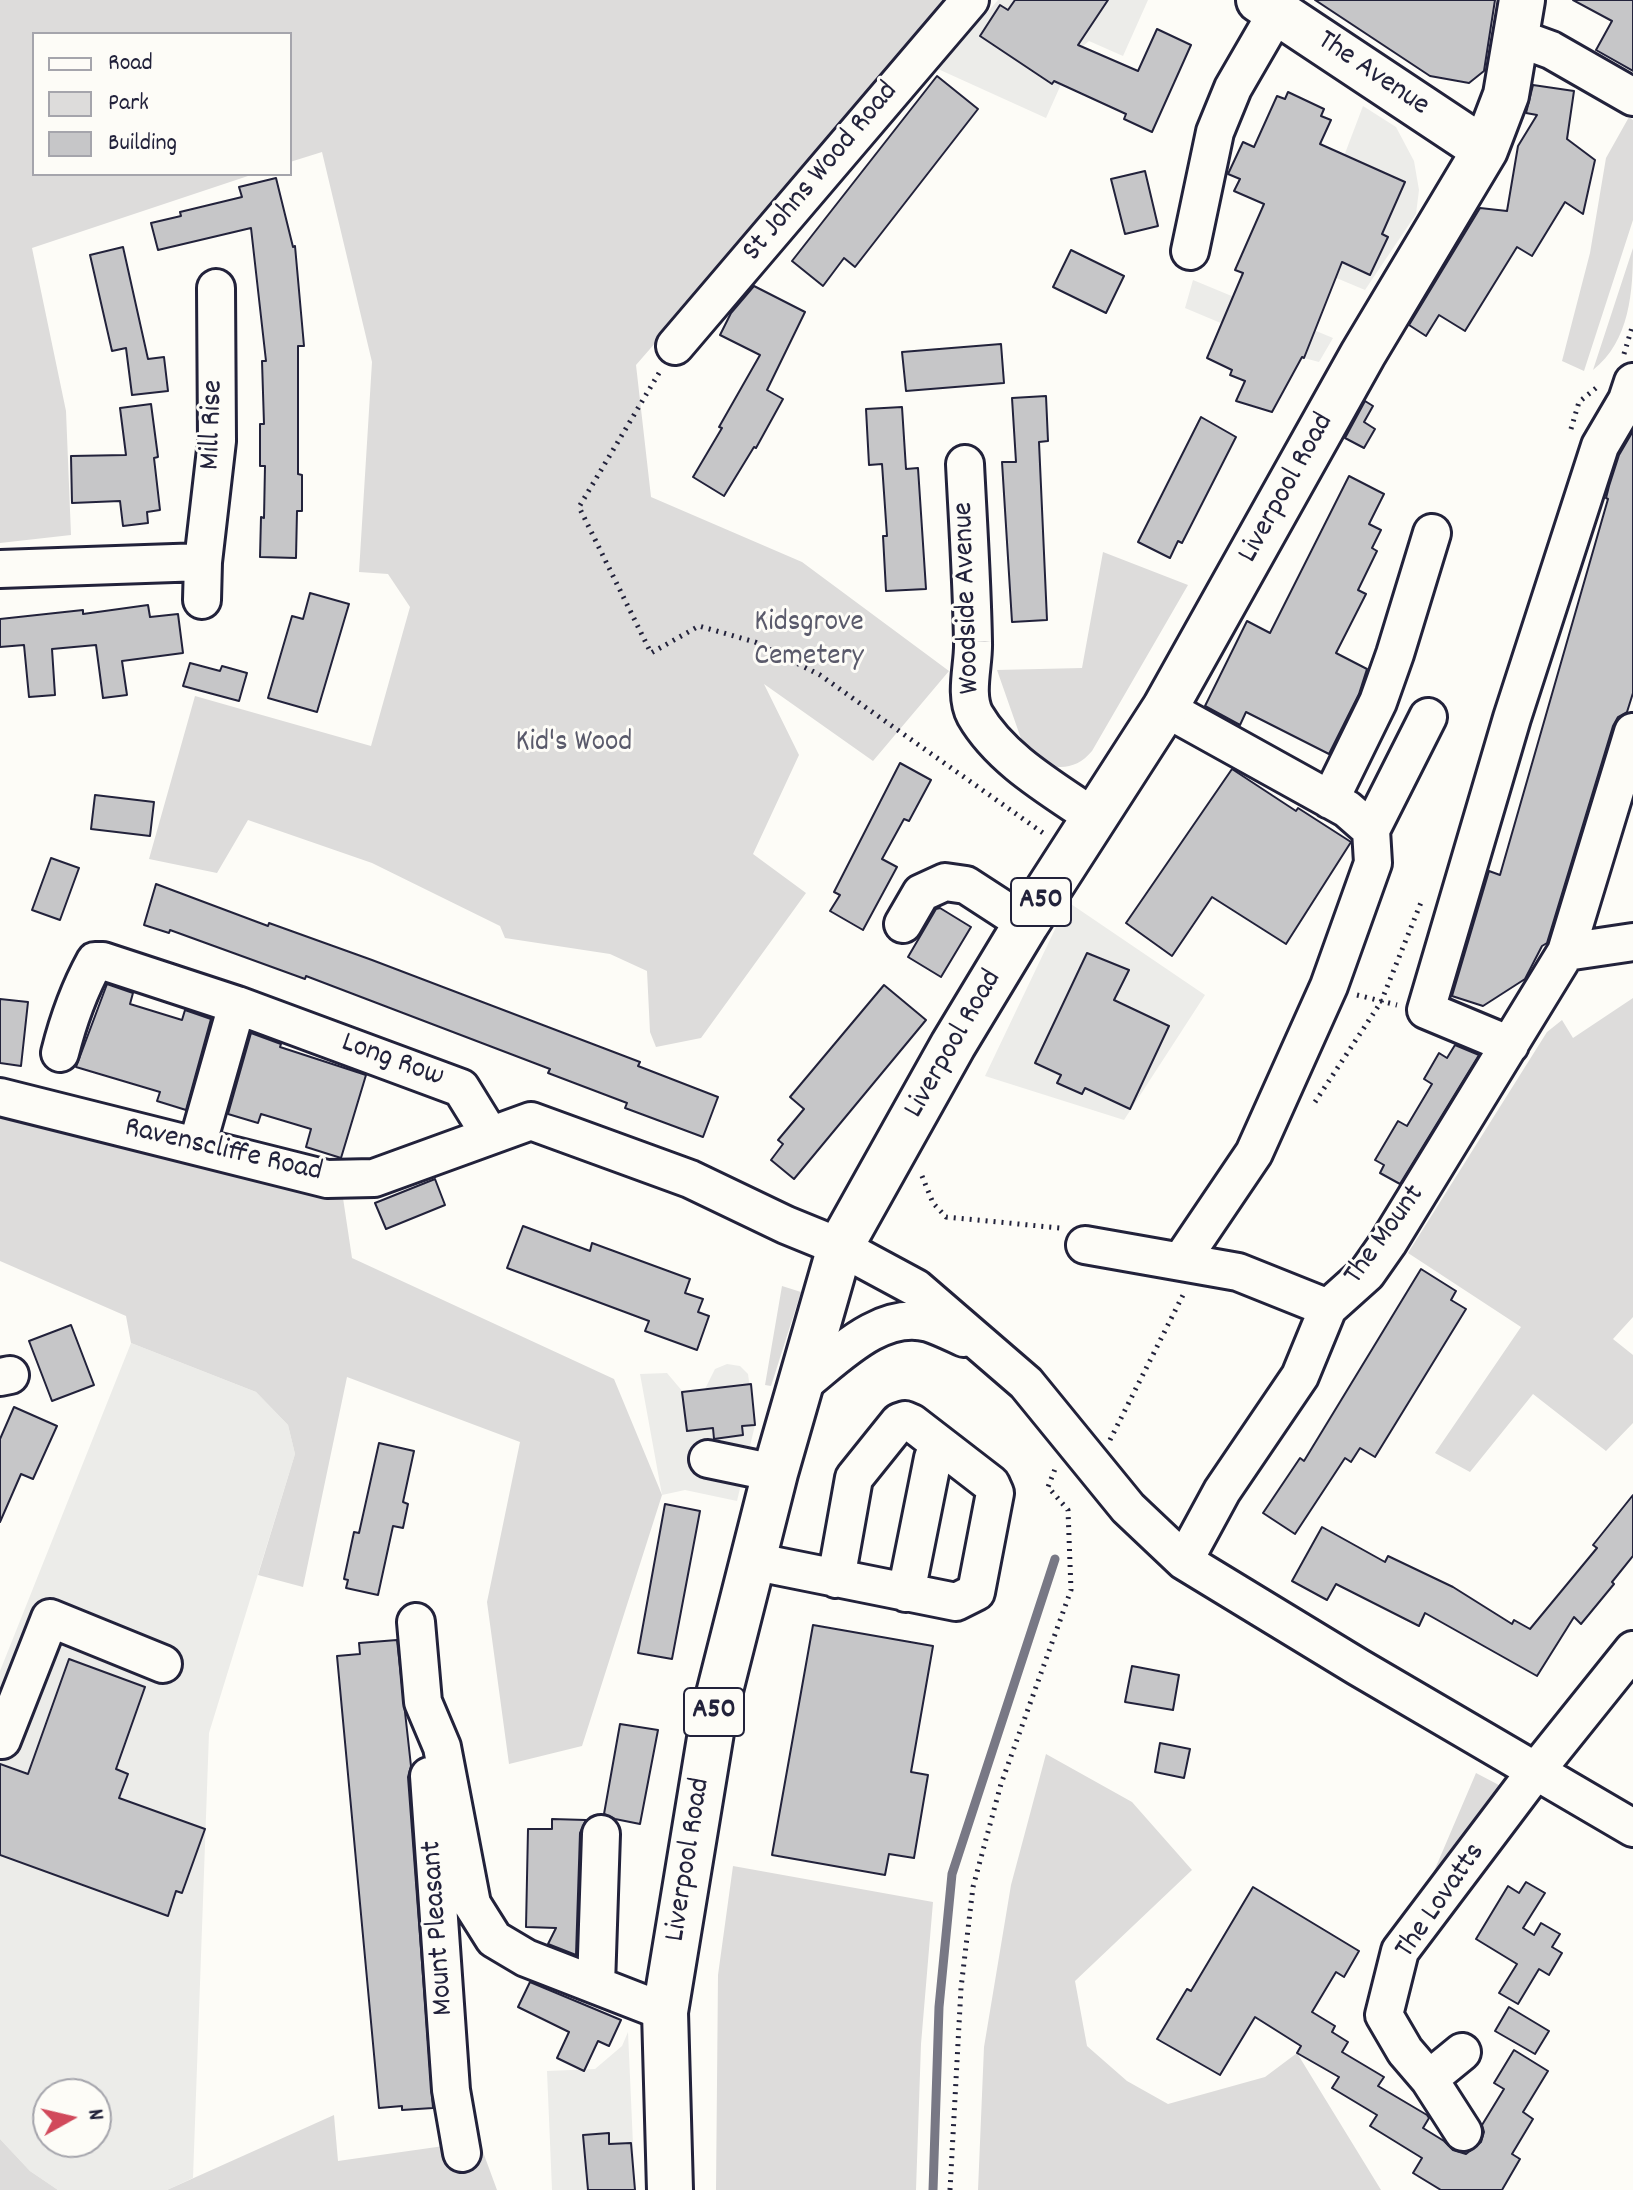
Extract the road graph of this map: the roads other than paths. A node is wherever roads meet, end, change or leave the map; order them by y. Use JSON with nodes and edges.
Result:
{"nodes":[{"id":1,"x":970,"y":0,"type":"edge"},
{"id":2,"x":1268,"y":6,"type":"edge"},
{"id":3,"x":1520,"y":19,"type":"edge"},
{"id":4,"x":1633,"y":97,"type":"edge"},
{"id":5,"x":1485,"y":150,"type":"junction"},
{"id":6,"x":1190,"y":251,"type":"dead end"},
{"id":7,"x":216,"y":288,"type":"dead end"},
{"id":8,"x":675,"y":346,"type":"road end"},
{"id":9,"x":1618,"y":378,"type":"edge"},
{"id":10,"x":965,"y":464,"type":"dead end"},
{"id":11,"x":1432,"y":533,"type":"dead end"},
{"id":12,"x":203,"y":562,"type":"junction"},
{"id":13,"x":0,"y":569,"type":"edge"},
{"id":14,"x":202,"y":600,"type":"dead end"},
{"id":15,"x":1165,"y":708,"type":"junction"},
{"id":16,"x":1428,"y":717,"type":"dead end"},
{"id":17,"x":1633,"y":732,"type":"edge"},
{"id":18,"x":1330,"y":800,"type":"junction"},
{"id":19,"x":1095,"y":818,"type":"junction"},
{"id":20,"x":1371,"y":830,"type":"junction"},
{"id":21,"x":903,"y":924,"type":"dead end"},
{"id":22,"x":1026,"y":924,"type":"junction"},
{"id":23,"x":1633,"y":942,"type":"edge"},
{"id":24,"x":1566,"y":952,"type":"junction"},
{"id":25,"x":237,"y":1005,"type":"junction"},
{"id":26,"x":1510,"y":1045,"type":"junction"},
{"id":27,"x":60,"y":1053,"type":"dead end"},
{"id":28,"x":0,"y":1097,"type":"edge"},
{"id":29,"x":490,"y":1135,"type":"junction"},
{"id":30,"x":197,"y":1146,"type":"junction"},
{"id":31,"x":1085,"y":1245,"type":"road end"},
{"id":32,"x":840,"y":1247,"type":"junction"},
{"id":33,"x":1191,"y":1262,"type":"junction"},
{"id":34,"x":1328,"y":1308,"type":"junction"},
{"id":35,"x":987,"y":1348,"type":"junction"},
{"id":36,"x":800,"y":1386,"type":"junction"},
{"id":37,"x":941,"y":1446,"type":"junction"},
{"id":38,"x":708,"y":1459,"type":"dead end"},
{"id":39,"x":775,"y":1473,"type":"junction"},
{"id":40,"x":752,"y":1561,"type":"junction"},
{"id":41,"x":1184,"y":1561,"type":"junction"},
{"id":42,"x":836,"y":1579,"type":"junction"},
{"id":43,"x":906,"y":1593,"type":"junction"},
{"id":44,"x":416,"y":1622,"type":"dead end"},
{"id":45,"x":1633,"y":1650,"type":"edge"},
{"id":46,"x":163,"y":1664,"type":"dead end"},
{"id":47,"x":423,"y":1702,"type":"junction"},
{"id":48,"x":0,"y":1739,"type":"edge"},
{"id":49,"x":1535,"y":1772,"type":"junction"},
{"id":50,"x":1633,"y":1828,"type":"edge"},
{"id":51,"x":601,"y":1834,"type":"dead end"},
{"id":52,"x":596,"y":1985,"type":"junction"},
{"id":53,"x":665,"y":2012,"type":"junction"},
{"id":54,"x":1462,"y":2052,"type":"dead end"},
{"id":55,"x":1429,"y":2079,"type":"junction"},
{"id":56,"x":1463,"y":2132,"type":"dead end"},
{"id":57,"x":462,"y":2153,"type":"dead end"},
{"id":58,"x":670,"y":2190,"type":"edge"}],
"edges":[{"from":1,"to":8,"type":"street","name":"St Johns Wood Road"},
{"from":2,"to":5,"type":"main road","name":"The Avenue"},
{"from":2,"to":6,"type":"street"},
{"from":3,"to":4,"type":"street"},
{"from":3,"to":5,"type":"main road","name":"Liverpool Road","number":"A50"},
{"from":5,"to":15,"type":"main road","name":"Liverpool Road","number":"A50"},
{"from":7,"to":12,"type":"street","name":"Mill Rise"},
{"from":9,"to":26,"type":"street"},
{"from":10,"to":19,"type":"street","name":"Woodside Avenue"},
{"from":11,"to":18,"type":"street"},
{"from":12,"to":13,"type":"street"},
{"from":12,"to":14,"type":"street","name":"Mill Rise"},
{"from":15,"to":18,"type":"street"},
{"from":15,"to":19,"type":"main road","name":"Liverpool Road","number":"A50"},
{"from":16,"to":20,"type":"street"},
{"from":17,"to":24,"type":"street","name":"The Mount"},
{"from":18,"to":20,"type":"street"},
{"from":19,"to":22,"type":"main road","name":"Liverpool Road","number":"A50"},
{"from":20,"to":33,"type":"street"},
{"from":21,"to":22,"type":"street"},
{"from":22,"to":32,"type":"main road","name":"Liverpool Road","number":"A50"},
{"from":23,"to":24,"type":"street"},
{"from":24,"to":26,"type":"street","name":"The Mount"},
{"from":25,"to":27,"type":"street","name":"Long Row"},
{"from":25,"to":29,"type":"street","name":"Long Row"},
{"from":25,"to":30,"type":"street"},
{"from":26,"to":34,"type":"street","name":"The Mount"},
{"from":28,"to":30,"type":"street","name":"Ravenscliffe Road"},
{"from":29,"to":30,"type":"street","name":"Ravenscliffe Road"},
{"from":29,"to":32,"type":"street"},
{"from":31,"to":33,"type":"street"},
{"from":32,"to":35,"type":"street"},
{"from":32,"to":36,"type":"main road","name":"Liverpool Road","number":"A50"},
{"from":33,"to":34,"type":"street"},
{"from":34,"to":41,"type":"street","name":"The Mount"},
{"from":35,"to":36,"type":"street"},
{"from":35,"to":41,"type":"street"},
{"from":36,"to":39,"type":"main road","name":"Liverpool Road","number":"A50"},
{"from":37,"to":42,"type":"street"},
{"from":37,"to":43,"type":"street"},
{"from":37,"to":43,"type":"street"},
{"from":38,"to":39,"type":"street"},
{"from":39,"to":40,"type":"main road","name":"Liverpool Road","number":"A50"},
{"from":40,"to":42,"type":"street"},
{"from":40,"to":53,"type":"main road","name":"Liverpool Road","number":"A50"},
{"from":41,"to":49,"type":"street"},
{"from":42,"to":43,"type":"street"},
{"from":44,"to":47,"type":"street","name":"Mount Pleasant"},
{"from":45,"to":49,"type":"street","name":"The Lovatts"},
{"from":46,"to":48,"type":"street"},
{"from":47,"to":52,"type":"street","name":"Mount Pleasant"},
{"from":47,"to":57,"type":"street","name":"Mount Pleasant"},
{"from":49,"to":50,"type":"street"},
{"from":49,"to":55,"type":"street","name":"The Lovatts"},
{"from":51,"to":52,"type":"street"},
{"from":52,"to":53,"type":"street","name":"Mount Pleasant"},
{"from":53,"to":58,"type":"main road","name":"Liverpool Road","number":"A50"},
{"from":54,"to":55,"type":"street"},
{"from":55,"to":56,"type":"street","name":"The Lovatts"}]}
